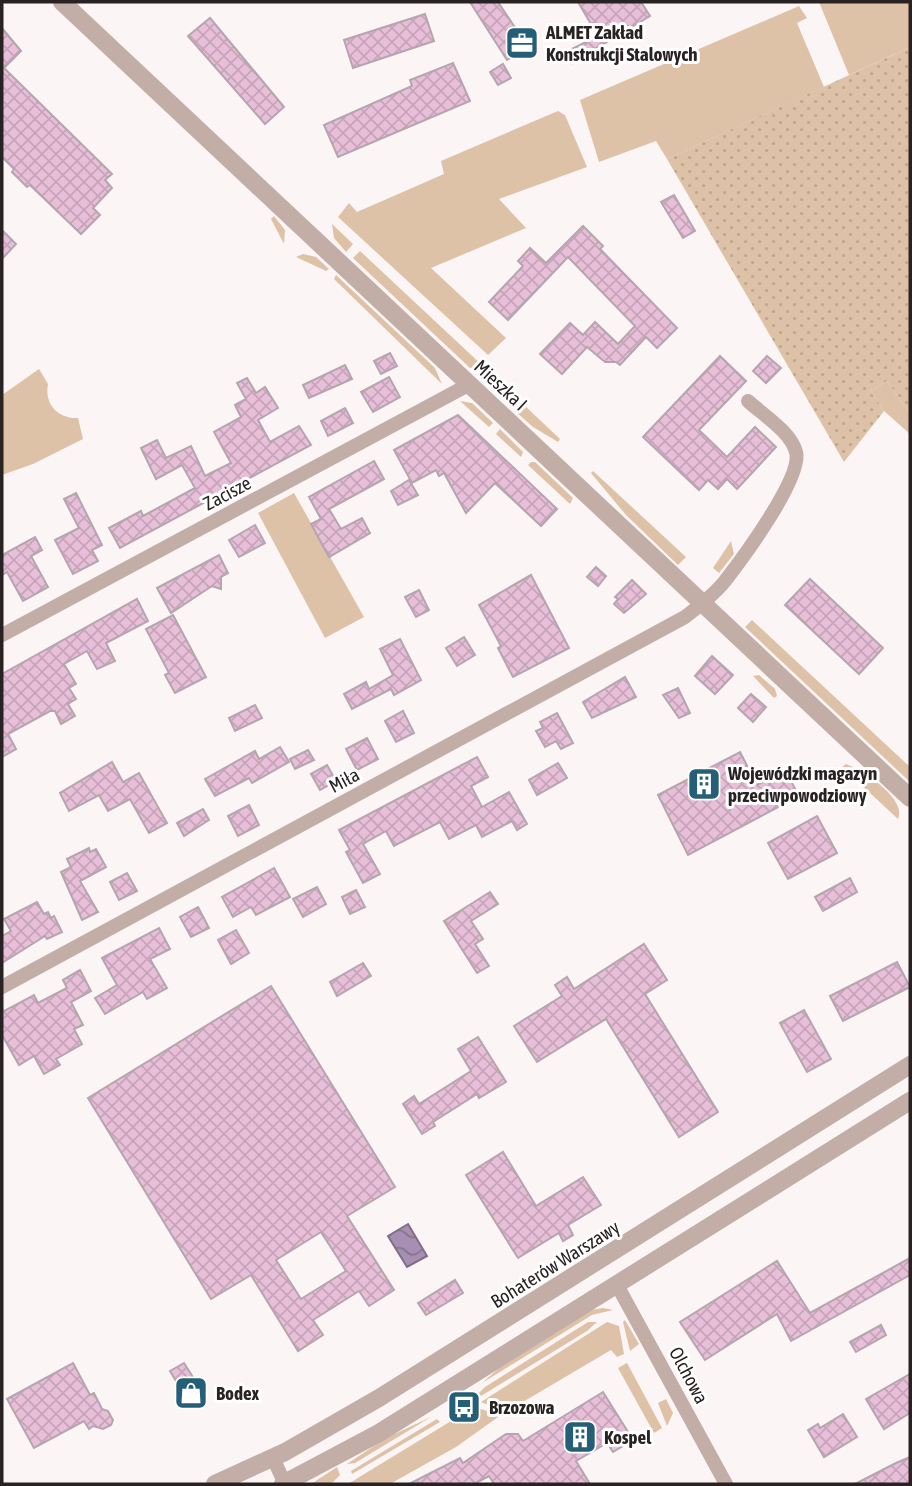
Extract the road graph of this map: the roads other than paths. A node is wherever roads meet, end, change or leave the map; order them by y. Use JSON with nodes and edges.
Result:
{"nodes":[{"id":1,"x":62,"y":2,"type":"edge"},
{"id":2,"x":470,"y":384,"type":"junction"},
{"id":3,"x":748,"y":401,"type":"dead end"},
{"id":4,"x":703,"y":604,"type":"junction"},
{"id":5,"x":2,"y":635,"type":"edge"},
{"id":6,"x":910,"y":798,"type":"edge"},
{"id":7,"x":2,"y":987,"type":"edge"},
{"id":8,"x":910,"y":1065,"type":"edge"},
{"id":9,"x":910,"y":1101,"type":"edge"},
{"id":10,"x":617,"y":1285,"type":"junction"},
{"id":11,"x":273,"y":1458,"type":"junction"},
{"id":12,"x":215,"y":1484,"type":"edge"},
{"id":13,"x":285,"y":1484,"type":"edge"},
{"id":14,"x":726,"y":1484,"type":"edge"}],
"edges":[{"from":1,"to":2,"type":"street","name":"Mieszka I"},
{"from":2,"to":4,"type":"street","name":"Mieszka I"},
{"from":2,"to":5,"type":"street","name":"Zacisze"},
{"from":3,"to":4,"type":"street","name":"Miła"},
{"from":4,"to":6,"type":"street","name":"Mieszka I"},
{"from":4,"to":7,"type":"street","name":"Miła"},
{"from":8,"to":11,"type":"street","name":"Bohaterów Warszawy"},
{"from":9,"to":10,"type":"street"},
{"from":10,"to":13,"type":"street"},
{"from":10,"to":14,"type":"street","name":"Olchowa"},
{"from":11,"to":12,"type":"street","name":"Bohaterów Warszawy"},
{"from":11,"to":13,"type":"street"}]}
